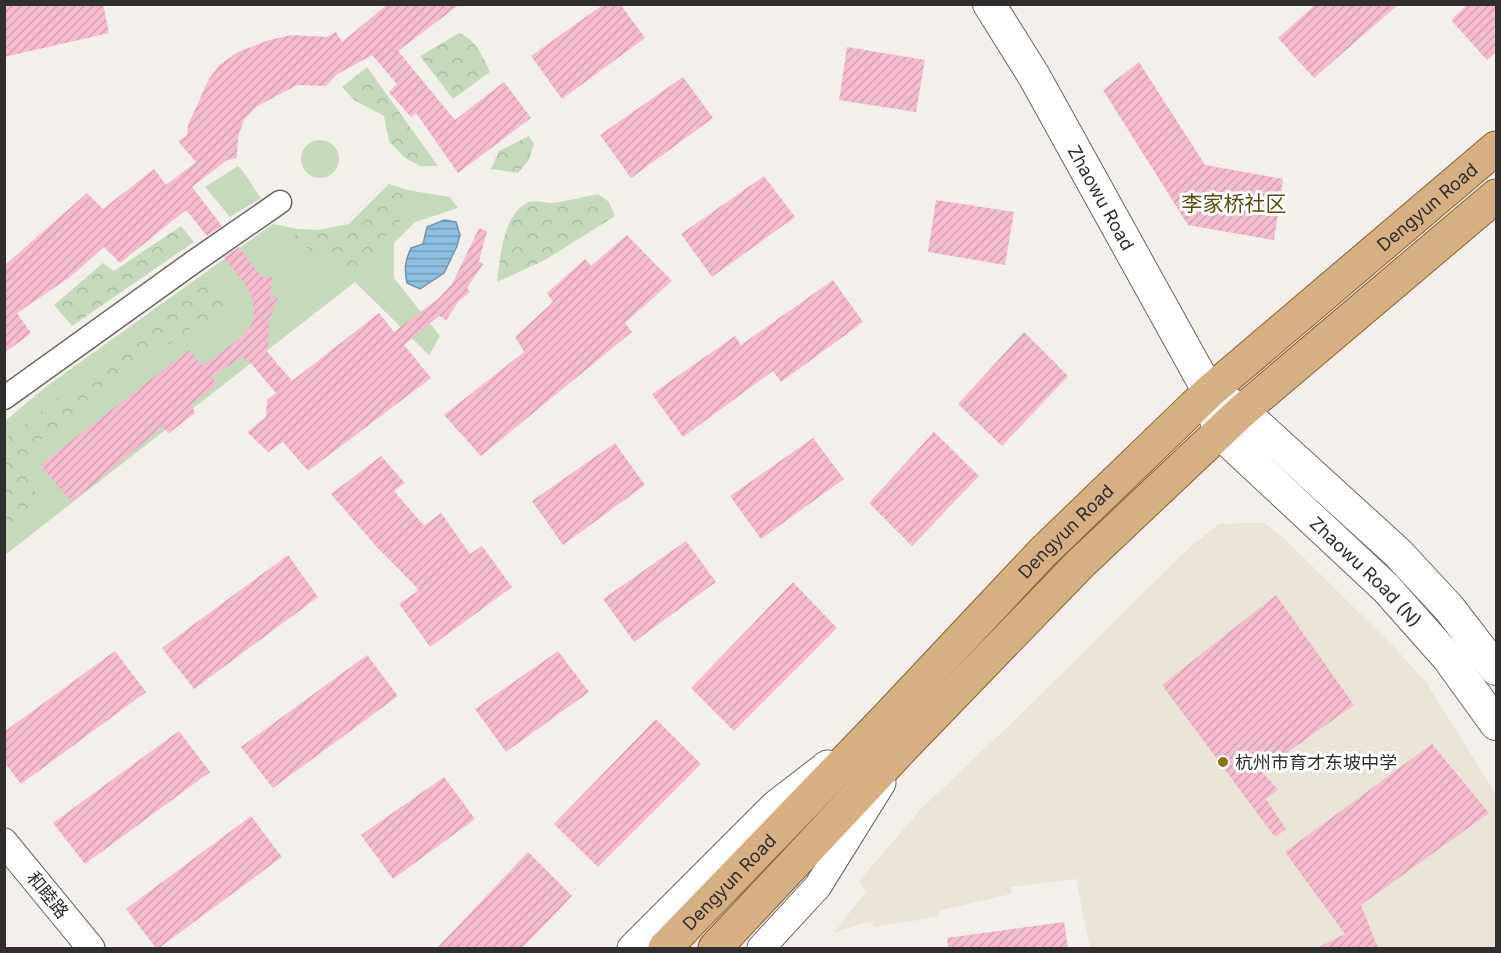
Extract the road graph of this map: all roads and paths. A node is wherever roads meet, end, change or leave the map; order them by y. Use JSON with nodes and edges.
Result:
{"nodes":[{"id":1,"x":989,"y":4,"type":"edge"},
{"id":2,"x":1497,"y":148,"type":"edge"},
{"id":3,"x":1497,"y":196,"type":"edge"},
{"id":4,"x":280,"y":202,"type":"dead end"},
{"id":5,"x":1209,"y":392,"type":"junction"},
{"id":6,"x":4,"y":398,"type":"edge"},
{"id":7,"x":1231,"y":421,"type":"junction"},
{"id":8,"x":1497,"y":669,"type":"edge"},
{"id":9,"x":885,"y":720,"type":"junction"},
{"id":10,"x":1497,"y":724,"type":"edge"},
{"id":11,"x":905,"y":745,"type":"junction"},
{"id":12,"x":4,"y":842,"type":"edge"},
{"id":13,"x":91,"y":948,"type":"edge"},
{"id":14,"x":631,"y":948,"type":"edge"},
{"id":15,"x":665,"y":948,"type":"edge"},
{"id":16,"x":715,"y":948,"type":"edge"},
{"id":17,"x":761,"y":948,"type":"edge"}],
"edges":[{"from":1,"to":5,"type":"main road","name":"Zhaowu Road"},
{"from":2,"to":5,"type":"main road","name":"Dengyun Road"},
{"from":3,"to":7,"type":"main road","name":"Dengyun Road"},
{"from":4,"to":6,"type":"street"},
{"from":5,"to":7,"type":"main road","name":"Zhaowu Road"},
{"from":5,"to":9,"type":"main road","name":"Dengyun Road"},
{"from":7,"to":8,"type":"main road","name":"Zhaowu Road (N)"},
{"from":7,"to":10,"type":"main road","name":"Zhaowu Road (N)"},
{"from":7,"to":11,"type":"main road","name":"Dengyun Road"},
{"from":9,"to":14,"type":"street"},
{"from":9,"to":15,"type":"main road","name":"Dengyun Road"},
{"from":11,"to":16,"type":"main road","name":"Dengyun Road"},
{"from":11,"to":17,"type":"street"},
{"from":12,"to":13,"type":"street","name":"和睦路"}]}
